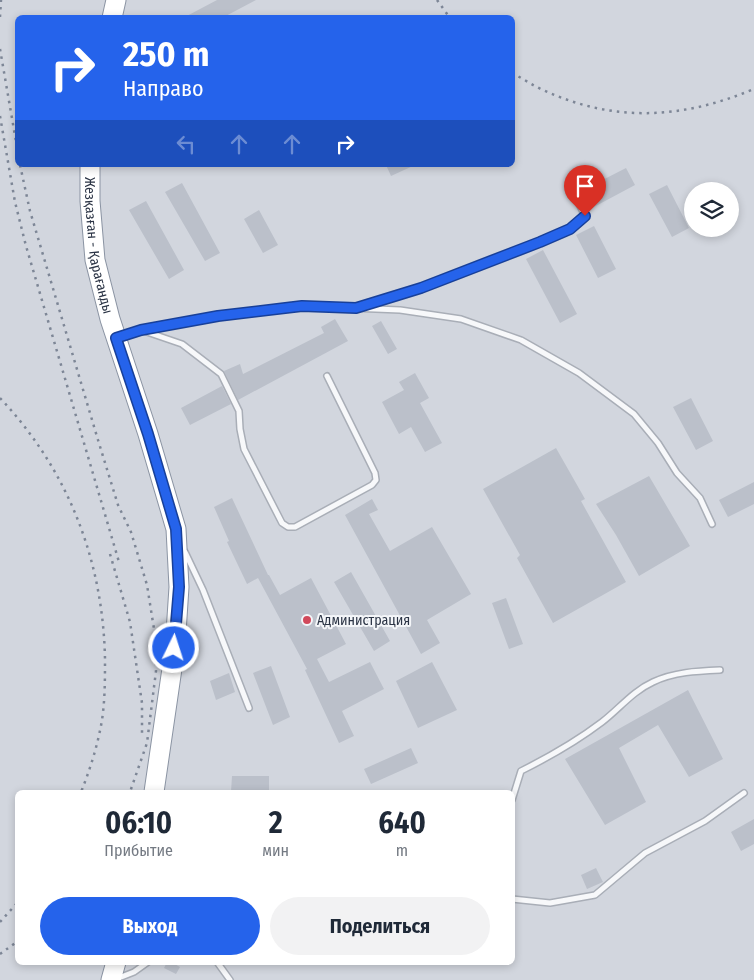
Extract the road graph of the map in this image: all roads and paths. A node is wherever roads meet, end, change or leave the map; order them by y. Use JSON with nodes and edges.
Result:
{"nodes":[{"id":1,"x":116,"y":0,"type":"edge"},
{"id":2,"x":113,"y":15,"type":"edge"},
{"id":3,"x":90,"y":167,"type":"edge"},
{"id":4,"x":574,"y":194,"type":"dead end"},
{"id":5,"x":356,"y":308,"type":"junction"},
{"id":6,"x":141,"y":330,"type":"junction"},
{"id":7,"x":116,"y":338,"type":"junction"},
{"id":8,"x":328,"y":376,"type":"dead end"},
{"id":9,"x":712,"y":524,"type":"dead end"},
{"id":10,"x":176,"y":533,"type":"junction"},
{"id":11,"x":720,"y":670,"type":"dead end"},
{"id":12,"x":250,"y":708,"type":"dead end"},
{"id":13,"x":154,"y":790,"type":"edge"},
{"id":14,"x":515,"y":790,"type":"edge"},
{"id":15,"x":744,"y":793,"type":"dead end"},
{"id":16,"x":515,"y":899,"type":"edge"},
{"id":17,"x":115,"y":965,"type":"edge"},
{"id":18,"x":144,"y":965,"type":"edge"},
{"id":19,"x":219,"y":965,"type":"edge"},
{"id":20,"x":112,"y":980,"type":"edge"},
{"id":21,"x":230,"y":980,"type":"edge"}],
"edges":[{"from":1,"to":2,"type":"highway"},
{"from":3,"to":7,"type":"highway","name":"Жезқазған - Қарағанды"},
{"from":4,"to":5,"type":"lane"},
{"from":5,"to":6,"type":"lane"},
{"from":5,"to":9,"type":"lane"},
{"from":6,"to":7,"type":"lane"},
{"from":6,"to":8,"type":"lane"},
{"from":7,"to":10,"type":"highway","name":"Жезқазған - Қарағанды"},
{"from":10,"to":12,"type":"lane"},
{"from":10,"to":13,"type":"highway","name":"Жезқазған - Қарағанды"},
{"from":11,"to":14,"type":"lane"},
{"from":15,"to":16,"type":"lane"},
{"from":17,"to":20,"type":"highway"},
{"from":18,"to":20,"type":"lane"},
{"from":19,"to":21,"type":"lane"}]}
